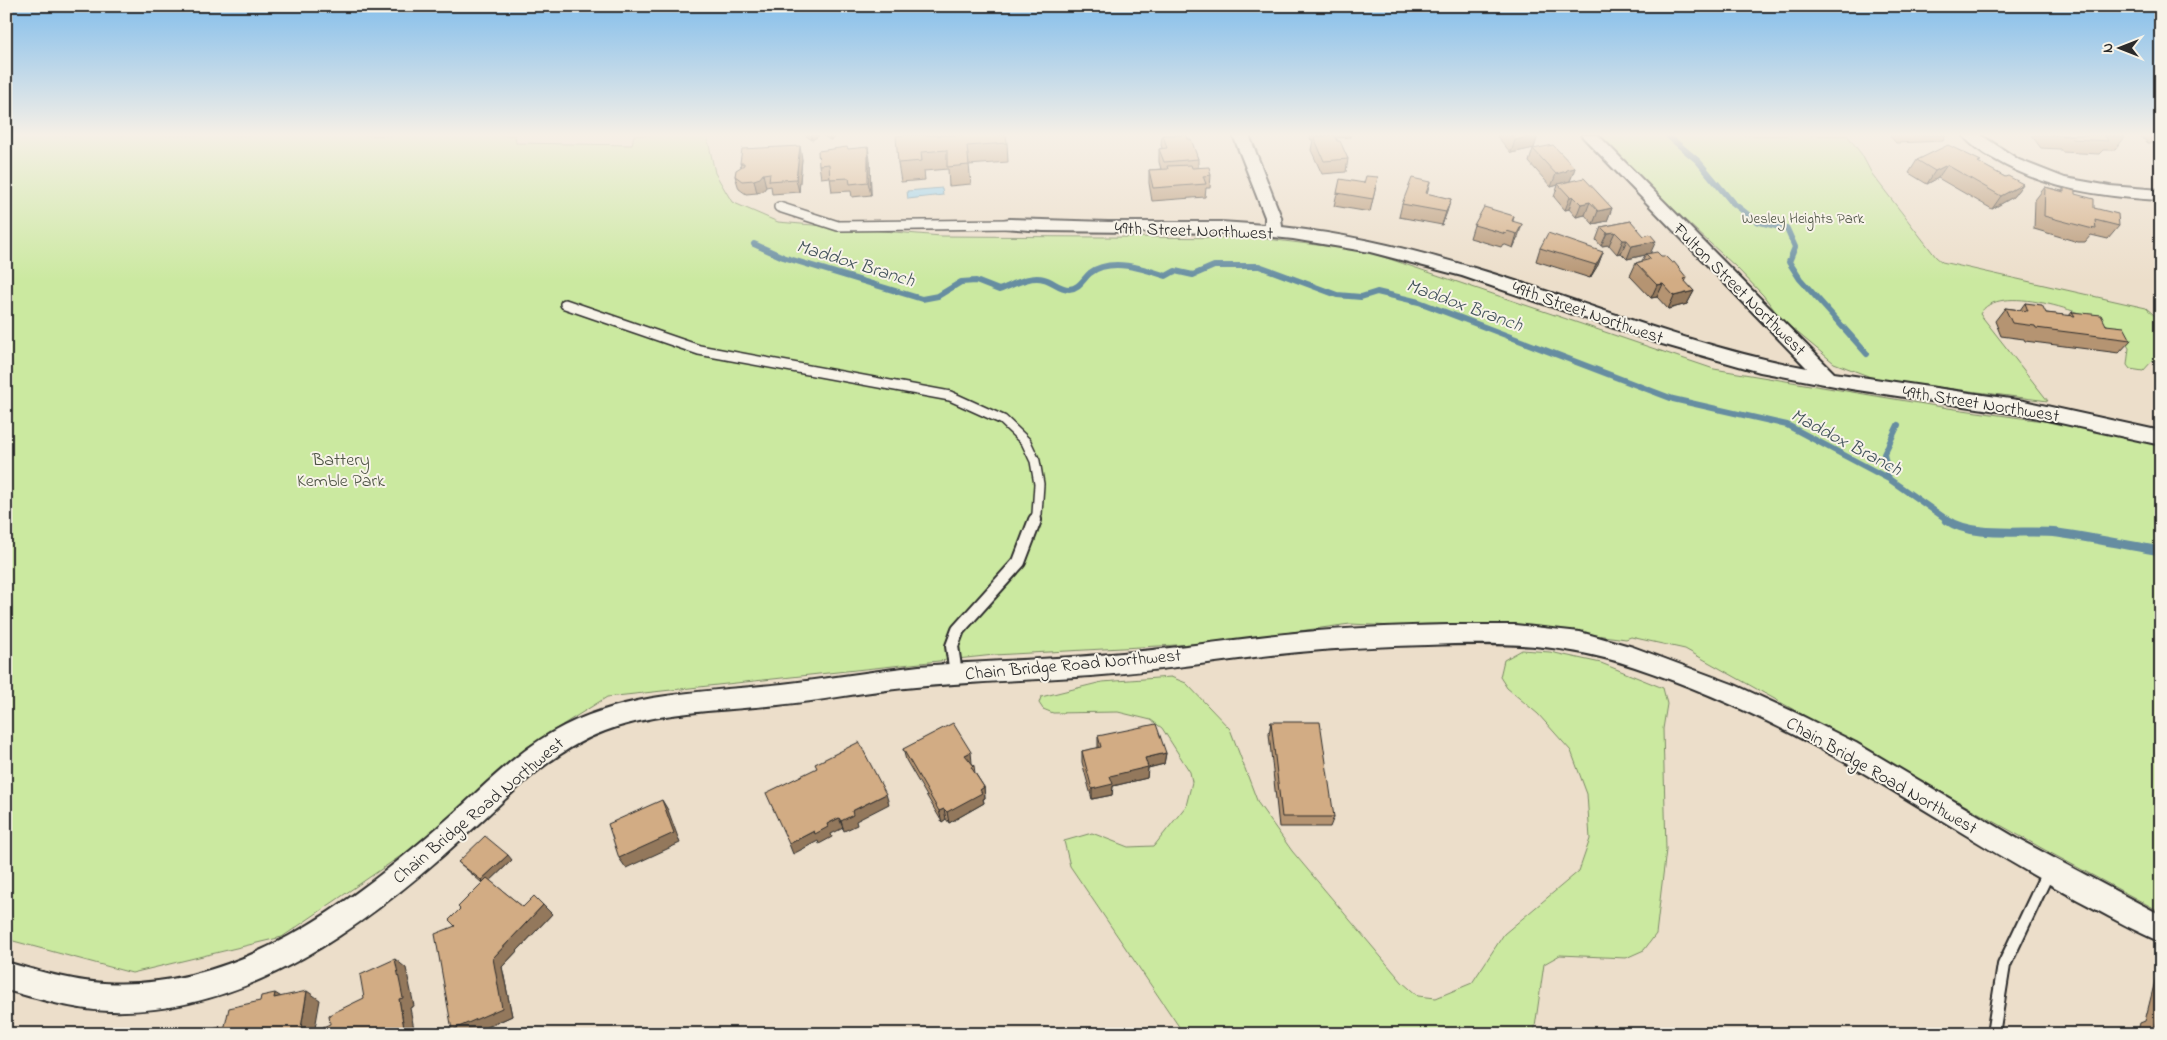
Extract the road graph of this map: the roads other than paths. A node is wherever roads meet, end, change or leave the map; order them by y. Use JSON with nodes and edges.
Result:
{"nodes":[{"id":1,"x":1260,"y":184,"type":"edge"},
{"id":2,"x":1637,"y":184,"type":"edge"},
{"id":3,"x":2069,"y":184,"type":"edge"},
{"id":4,"x":2161,"y":195,"type":"edge"},
{"id":5,"x":779,"y":207,"type":"dead end"},
{"id":6,"x":1010,"y":224,"type":"joint"},
{"id":7,"x":1274,"y":231,"type":"junction"},
{"id":8,"x":565,"y":304,"type":"dead end"},
{"id":9,"x":1828,"y":378,"type":"junction"},
{"id":10,"x":2161,"y":438,"type":"edge"},
{"id":11,"x":956,"y":674,"type":"junction"},
{"id":12,"x":2049,"y":870,"type":"junction"},
{"id":13,"x":2161,"y":929,"type":"edge"},
{"id":14,"x":6,"y":976,"type":"edge"},
{"id":15,"x":1992,"y":1034,"type":"edge"}],
"edges":[{"from":1,"to":7,"type":"street"},
{"from":2,"to":9,"type":"street","name":"Fulton Street Northwest"},
{"from":3,"to":4,"type":"street"},
{"from":5,"to":6,"type":"lane"},
{"from":6,"to":7,"type":"street","name":"49th Street Northwest"},
{"from":7,"to":9,"type":"street","name":"49th Street Northwest"},
{"from":8,"to":11,"type":"lane"},
{"from":9,"to":10,"type":"street","name":"49th Street Northwest"},
{"from":11,"to":12,"type":"street","name":"Chain Bridge Road Northwest"},
{"from":11,"to":14,"type":"street","name":"Chain Bridge Road Northwest"},
{"from":12,"to":13,"type":"street","name":"Chain Bridge Road Northwest"},
{"from":12,"to":15,"type":"lane"}]}
